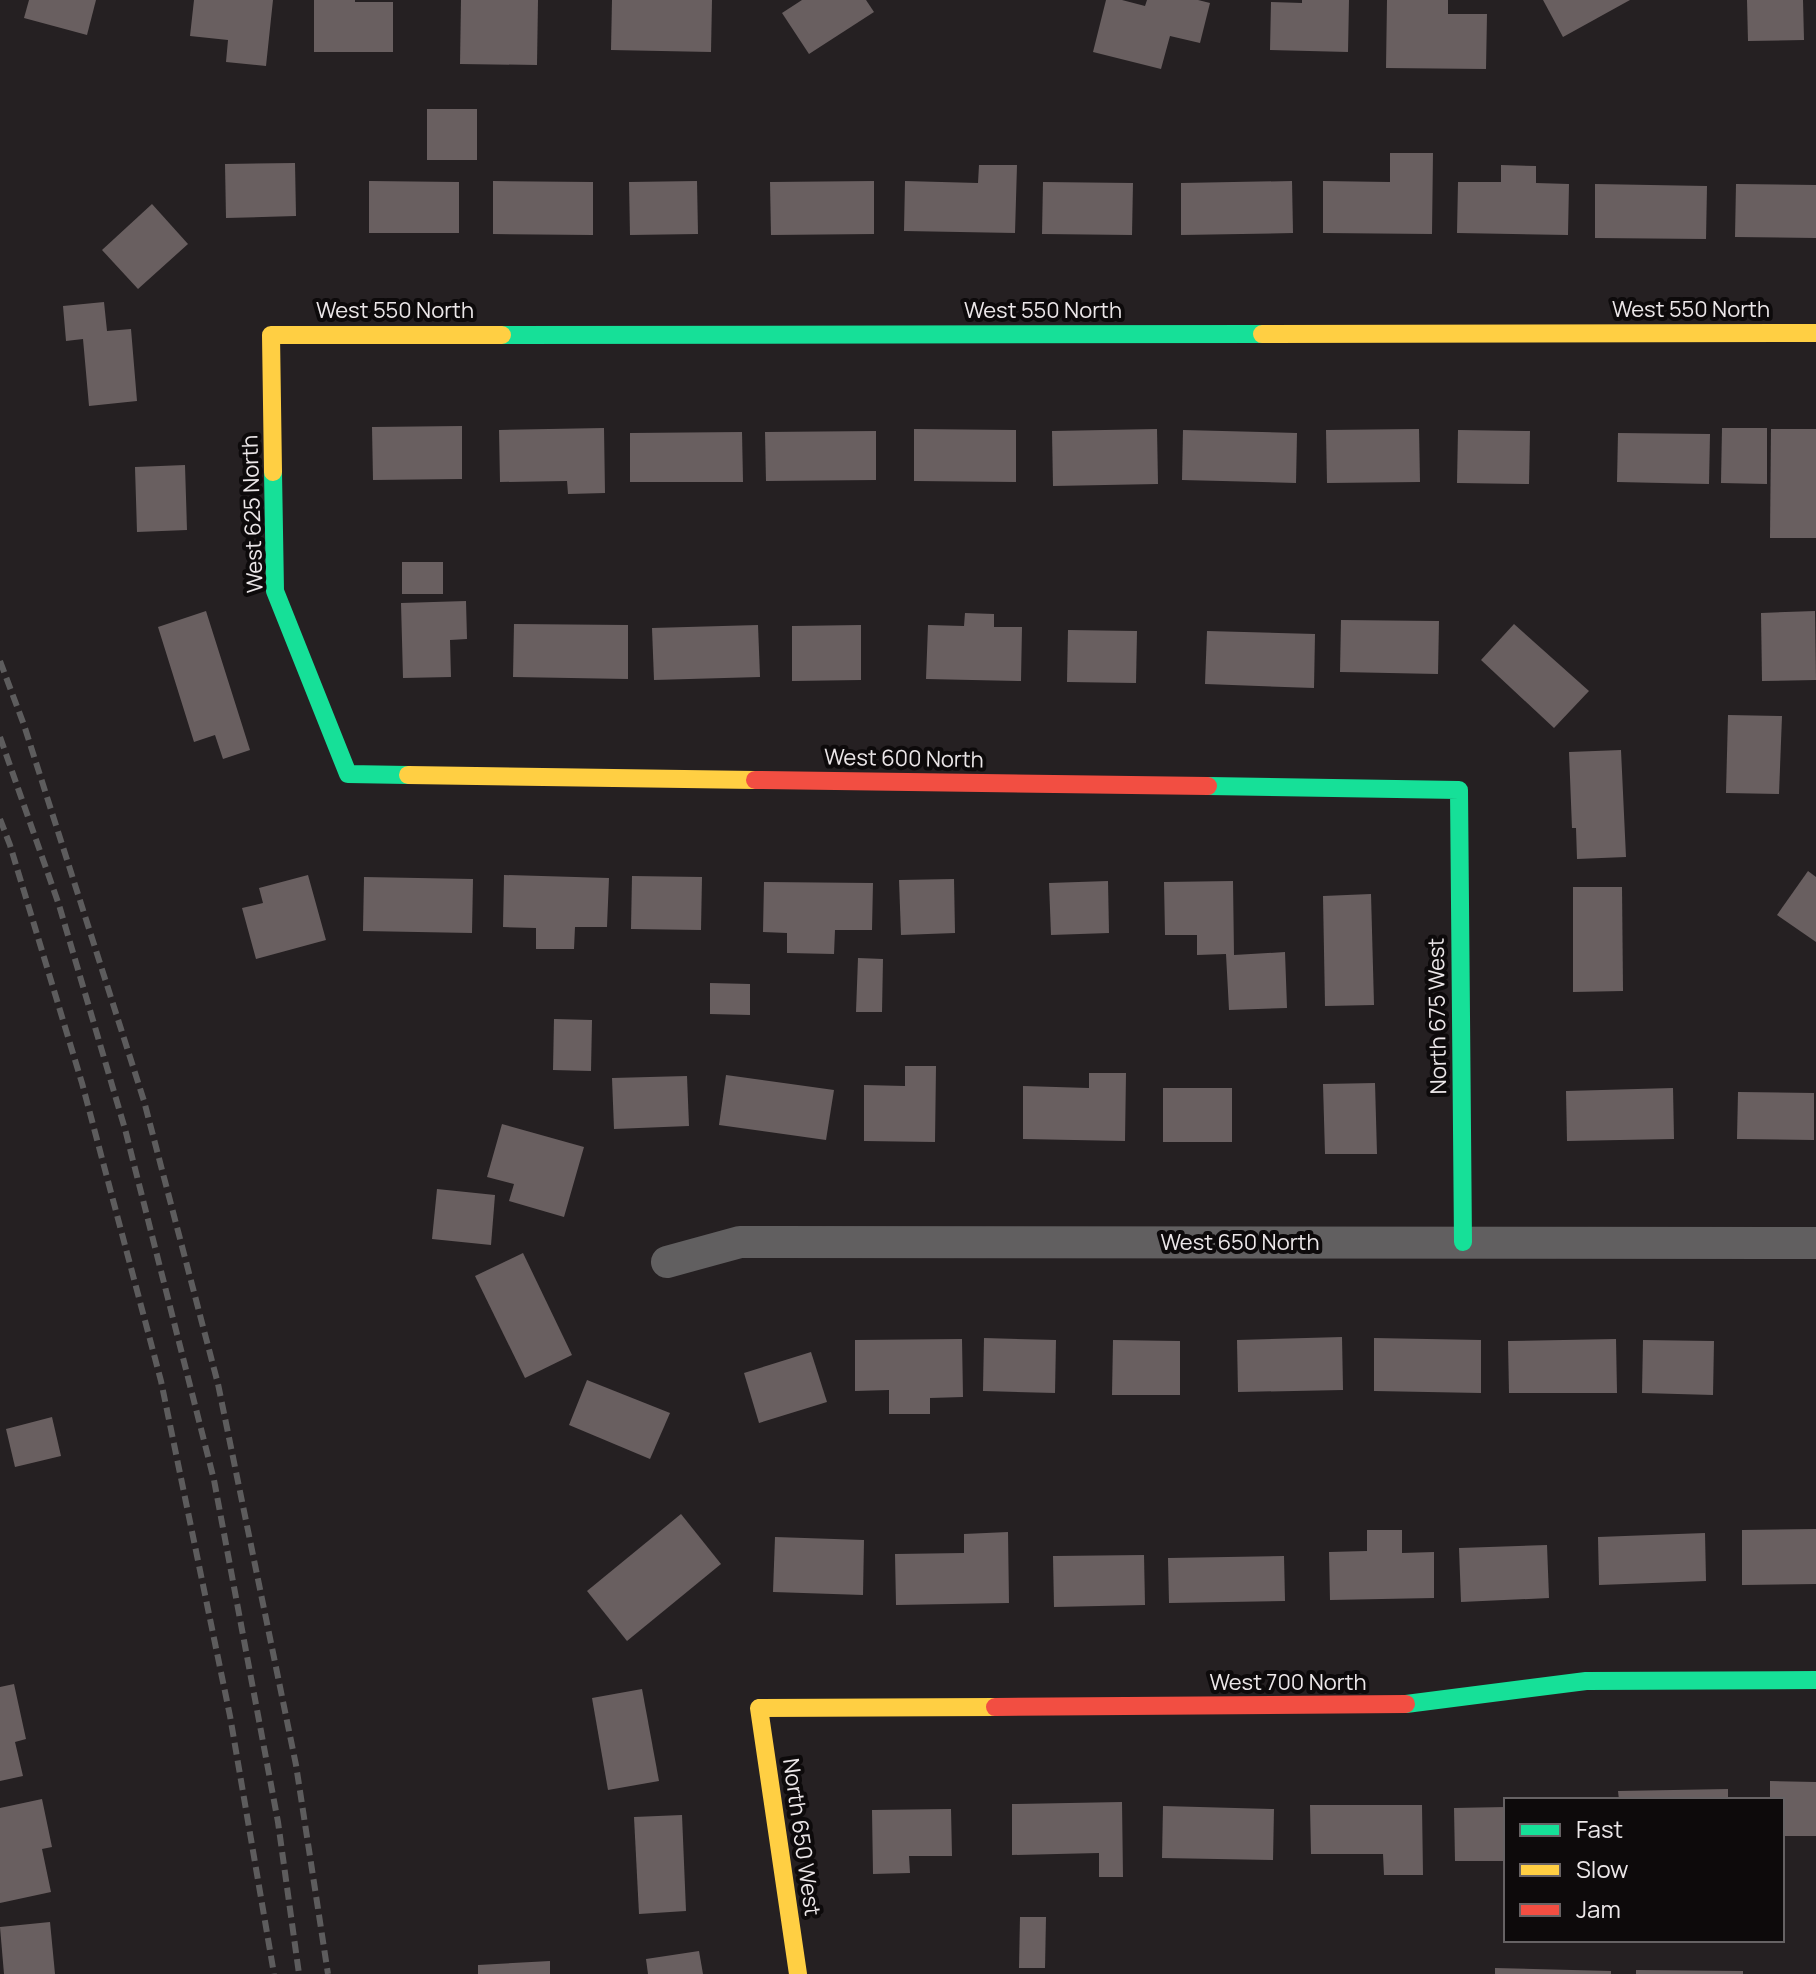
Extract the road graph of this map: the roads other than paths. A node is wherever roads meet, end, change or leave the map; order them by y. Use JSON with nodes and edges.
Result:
{"nodes":[{"id":1,"x":1816,"y":333,"type":"edge"},
{"id":2,"x":271,"y":335,"type":"joint"},
{"id":3,"x":348,"y":774,"type":"joint"},
{"id":4,"x":1459,"y":790,"type":"joint"},
{"id":5,"x":1463,"y":1242,"type":"junction"},
{"id":6,"x":1816,"y":1243,"type":"edge"},
{"id":7,"x":667,"y":1262,"type":"dead end"},
{"id":8,"x":1816,"y":1680,"type":"edge"},
{"id":9,"x":759,"y":1708,"type":"joint"},
{"id":10,"x":798,"y":1974,"type":"edge"}],
"edges":[{"from":1,"to":2,"type":"street","name":"West 550 North"},
{"from":2,"to":3,"type":"street","name":"West 625 North"},
{"from":3,"to":4,"type":"street","name":"West 600 North"},
{"from":4,"to":5,"type":"street","name":"North 675 West"},
{"from":5,"to":6,"type":"street","name":"West 650 North"},
{"from":5,"to":7,"type":"street","name":"West 650 North"},
{"from":8,"to":9,"type":"street","name":"West 700 North"},
{"from":9,"to":10,"type":"street","name":"North 650 West"}]}
